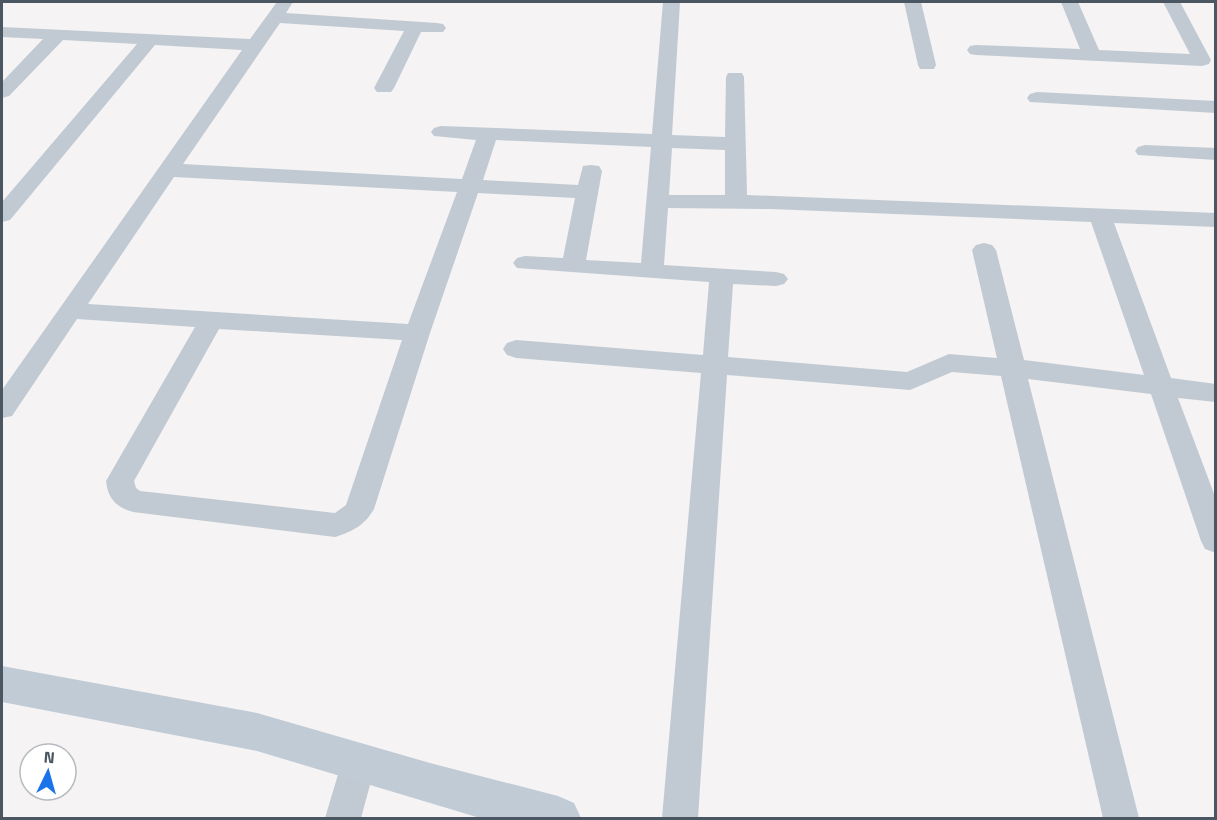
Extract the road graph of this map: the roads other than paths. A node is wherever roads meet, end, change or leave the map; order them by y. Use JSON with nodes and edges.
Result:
{"nodes":[{"id":1,"x":672,"y":2,"type":"edge"},
{"id":2,"x":912,"y":2,"type":"edge"},
{"id":3,"x":1070,"y":2,"type":"edge"},
{"id":4,"x":1172,"y":2,"type":"edge"},
{"id":5,"x":279,"y":9,"type":"edge"},
{"id":6,"x":415,"y":26,"type":"junction"},
{"id":7,"x":437,"y":28,"type":"dead end"},
{"id":8,"x":2,"y":32,"type":"edge"},
{"id":9,"x":58,"y":35,"type":"junction"},
{"id":10,"x":150,"y":40,"type":"junction"},
{"id":11,"x":255,"y":45,"type":"junction"},
{"id":12,"x":976,"y":50,"type":"dead end"},
{"id":13,"x":1092,"y":55,"type":"junction"},
{"id":14,"x":927,"y":65,"type":"dead end"},
{"id":15,"x":735,"y":77,"type":"dead end"},
{"id":16,"x":384,"y":88,"type":"dead end"},
{"id":17,"x":2,"y":92,"type":"edge"},
{"id":18,"x":1037,"y":98,"type":"dead end"},
{"id":19,"x":1215,"y":107,"type":"edge"},
{"id":20,"x":441,"y":132,"type":"dead end"},
{"id":21,"x":488,"y":135,"type":"junction"},
{"id":22,"x":662,"y":142,"type":"junction"},
{"id":23,"x":736,"y":144,"type":"junction"},
{"id":24,"x":1145,"y":151,"type":"dead end"},
{"id":25,"x":1215,"y":154,"type":"edge"},
{"id":26,"x":168,"y":170,"type":"junction"},
{"id":27,"x":470,"y":186,"type":"junction"},
{"id":28,"x":658,"y":201,"type":"junction"},
{"id":29,"x":736,"y":201,"type":"junction"},
{"id":30,"x":1100,"y":214,"type":"junction"},
{"id":31,"x":2,"y":215,"type":"edge"},
{"id":32,"x":1215,"y":220,"type":"edge"},
{"id":33,"x":984,"y":250,"type":"dead end"},
{"id":34,"x":525,"y":262,"type":"dead end"},
{"id":35,"x":573,"y":266,"type":"junction"},
{"id":36,"x":652,"y":271,"type":"junction"},
{"id":37,"x":722,"y":275,"type":"junction"},
{"id":38,"x":776,"y":279,"type":"dead end"},
{"id":39,"x":70,"y":310,"type":"junction"},
{"id":40,"x":211,"y":321,"type":"junction"},
{"id":41,"x":417,"y":333,"type":"junction"},
{"id":42,"x":516,"y":349,"type":"dead end"},
{"id":43,"x":715,"y":365,"type":"junction"},
{"id":44,"x":1014,"y":368,"type":"junction"},
{"id":45,"x":1161,"y":385,"type":"junction"},
{"id":46,"x":1215,"y":393,"type":"edge"},
{"id":47,"x":2,"y":409,"type":"edge"},
{"id":48,"x":1215,"y":541,"type":"edge"},
{"id":49,"x":2,"y":684,"type":"edge"},
{"id":50,"x":358,"y":763,"type":"junction"},
{"id":51,"x":343,"y":819,"type":"edge"},
{"id":52,"x":558,"y":819,"type":"edge"},
{"id":53,"x":680,"y":819,"type":"edge"},
{"id":54,"x":1121,"y":819,"type":"edge"}],
"edges":[{"from":1,"to":22,"type":"street"},
{"from":2,"to":14,"type":"street"},
{"from":3,"to":13,"type":"street"},
{"from":4,"to":13,"type":"street"},
{"from":5,"to":6,"type":"street"},
{"from":5,"to":11,"type":"street"},
{"from":6,"to":7,"type":"street"},
{"from":6,"to":16,"type":"street"},
{"from":8,"to":9,"type":"street"},
{"from":9,"to":10,"type":"street"},
{"from":9,"to":17,"type":"street"},
{"from":10,"to":11,"type":"street"},
{"from":10,"to":31,"type":"street"},
{"from":11,"to":26,"type":"street"},
{"from":12,"to":13,"type":"street"},
{"from":15,"to":23,"type":"street"},
{"from":18,"to":19,"type":"street"},
{"from":20,"to":21,"type":"street"},
{"from":21,"to":22,"type":"street"},
{"from":21,"to":27,"type":"street"},
{"from":22,"to":23,"type":"street"},
{"from":22,"to":28,"type":"street"},
{"from":23,"to":29,"type":"street"},
{"from":24,"to":25,"type":"street"},
{"from":26,"to":27,"type":"street"},
{"from":26,"to":39,"type":"street"},
{"from":27,"to":35,"type":"street"},
{"from":27,"to":41,"type":"street"},
{"from":28,"to":29,"type":"street"},
{"from":28,"to":36,"type":"street"},
{"from":29,"to":30,"type":"street"},
{"from":30,"to":32,"type":"street"},
{"from":30,"to":45,"type":"street"},
{"from":33,"to":44,"type":"street"},
{"from":34,"to":35,"type":"street"},
{"from":35,"to":36,"type":"street"},
{"from":36,"to":37,"type":"street"},
{"from":37,"to":38,"type":"street"},
{"from":37,"to":43,"type":"street"},
{"from":39,"to":40,"type":"street"},
{"from":39,"to":47,"type":"street"},
{"from":40,"to":41,"type":"street"},
{"from":40,"to":41,"type":"street"},
{"from":42,"to":43,"type":"street"},
{"from":43,"to":44,"type":"street"},
{"from":43,"to":53,"type":"street"},
{"from":44,"to":45,"type":"street"},
{"from":44,"to":54,"type":"street"},
{"from":45,"to":46,"type":"street"},
{"from":45,"to":48,"type":"street"},
{"from":49,"to":50,"type":"street"},
{"from":50,"to":51,"type":"street"},
{"from":50,"to":52,"type":"street"}]}
